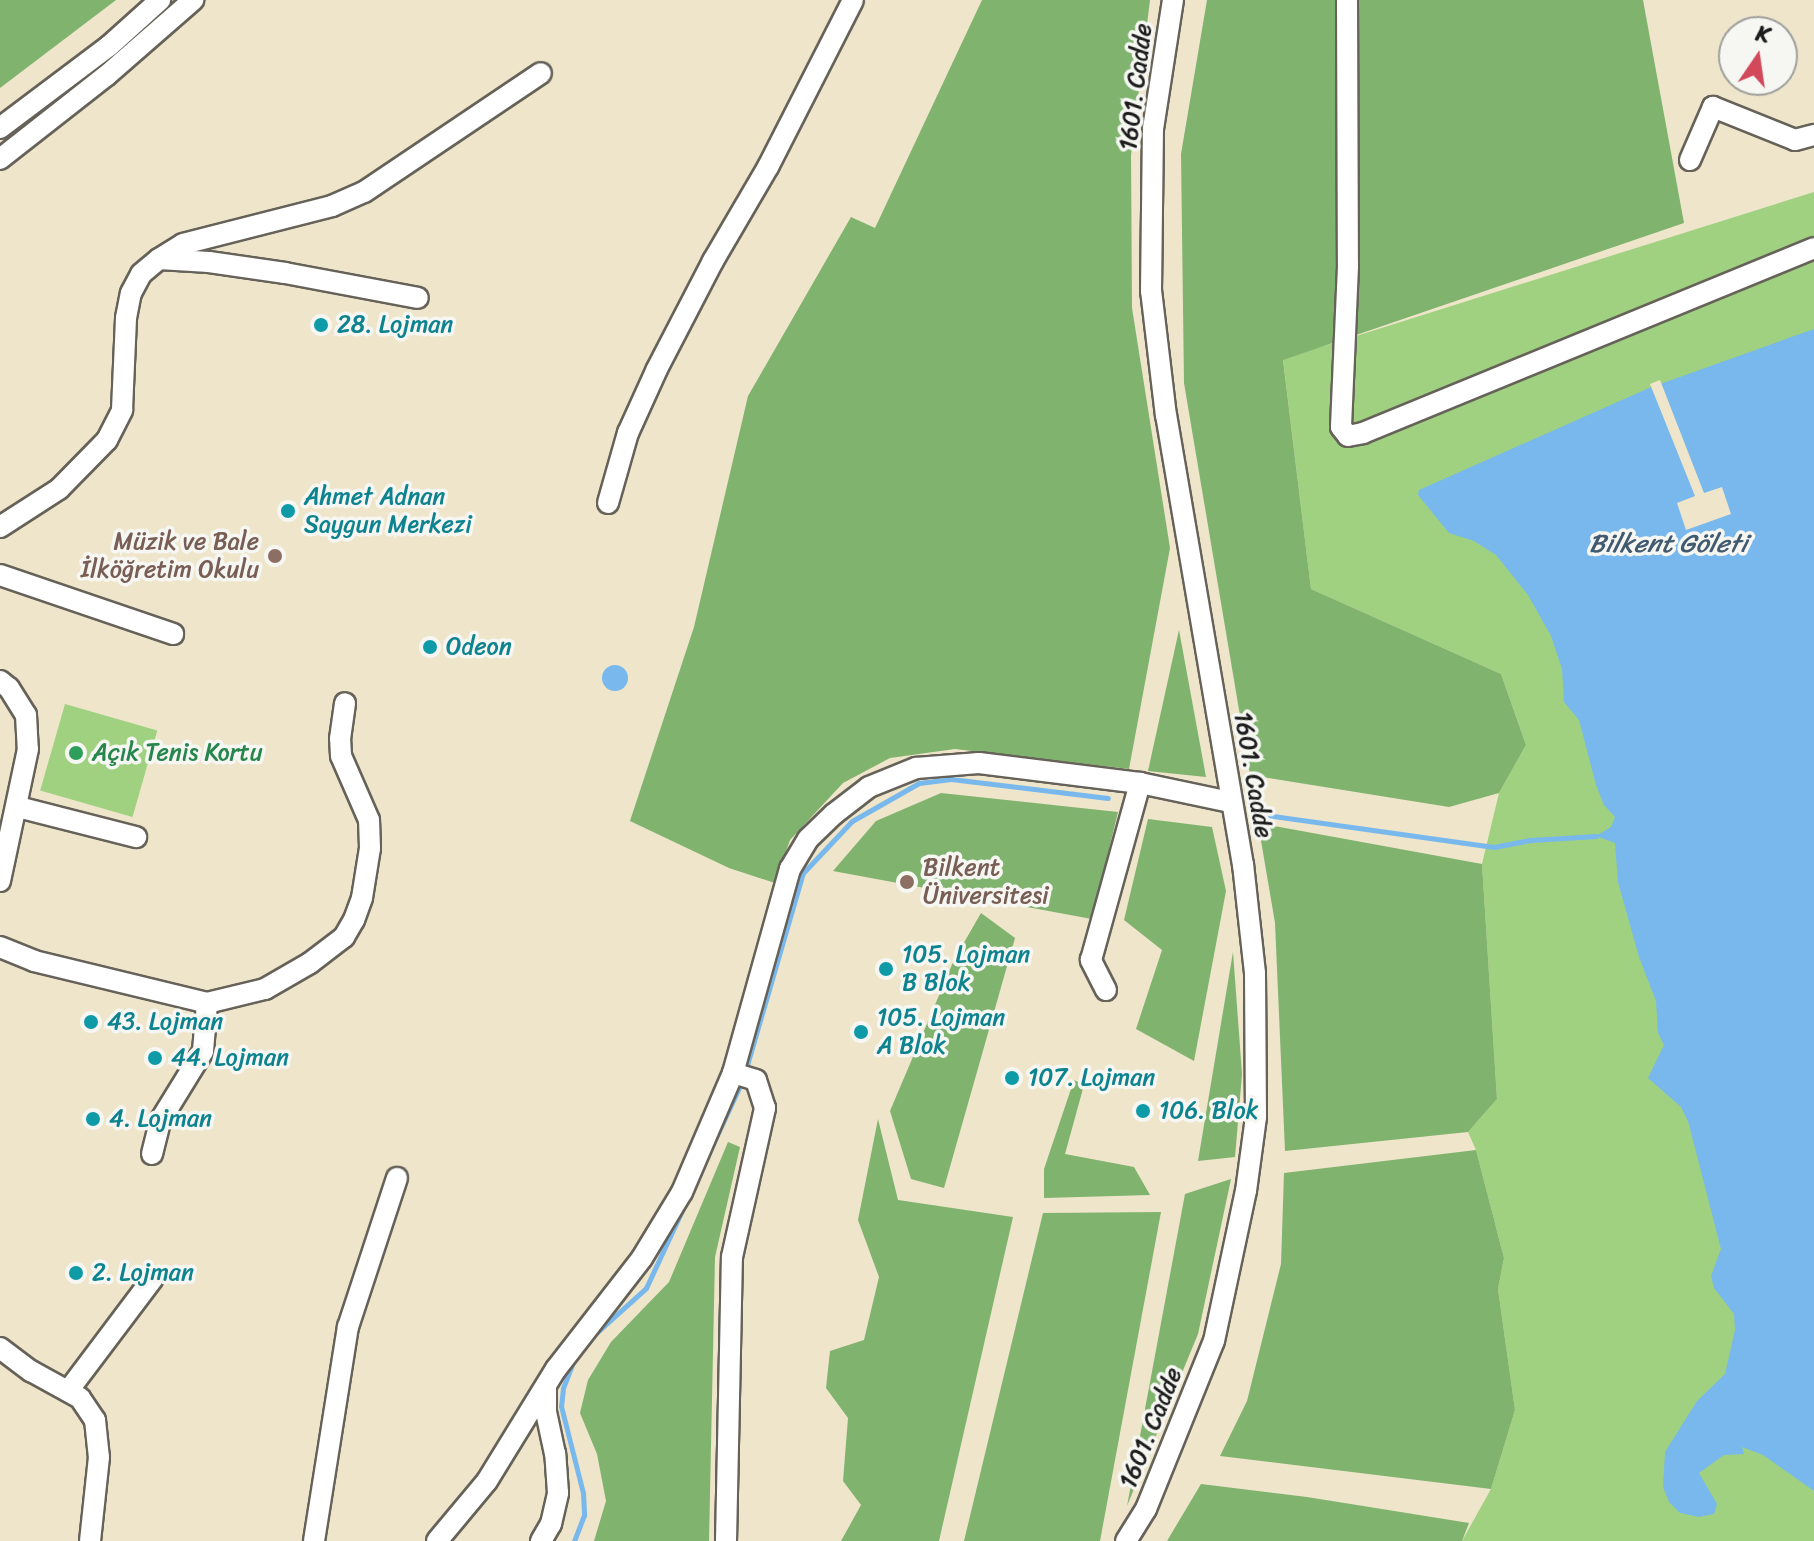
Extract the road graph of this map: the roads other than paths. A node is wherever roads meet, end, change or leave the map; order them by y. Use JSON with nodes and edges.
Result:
{"nodes":[{"id":1,"x":160,"y":0,"type":"edge"},
{"id":2,"x":193,"y":0,"type":"edge"},
{"id":3,"x":853,"y":0,"type":"edge"},
{"id":4,"x":1173,"y":0,"type":"edge"},
{"id":5,"x":1347,"y":0,"type":"edge"},
{"id":6,"x":541,"y":73,"type":"dead end"},
{"id":7,"x":0,"y":128,"type":"edge"},
{"id":8,"x":1814,"y":135,"type":"edge"},
{"id":9,"x":0,"y":159,"type":"edge"},
{"id":10,"x":1690,"y":160,"type":"dead end"},
{"id":11,"x":1814,"y":248,"type":"edge"},
{"id":12,"x":159,"y":259,"type":"junction"},
{"id":13,"x":418,"y":298,"type":"dead end"},
{"id":14,"x":608,"y":503,"type":"dead end"},
{"id":15,"x":0,"y":527,"type":"edge"},
{"id":16,"x":0,"y":575,"type":"edge"},
{"id":17,"x":173,"y":634,"type":"dead end"},
{"id":18,"x":0,"y":681,"type":"edge"},
{"id":19,"x":345,"y":703,"type":"dead end"},
{"id":20,"x":1140,"y":783,"type":"junction"},
{"id":21,"x":1230,"y":802,"type":"junction"},
{"id":22,"x":18,"y":807,"type":"junction"},
{"id":23,"x":136,"y":837,"type":"dead end"},
{"id":24,"x":0,"y":881,"type":"edge"},
{"id":25,"x":0,"y":947,"type":"edge"},
{"id":26,"x":1106,"y":990,"type":"dead end"},
{"id":27,"x":207,"y":1003,"type":"junction"},
{"id":28,"x":743,"y":1076,"type":"junction"},
{"id":29,"x":152,"y":1154,"type":"dead end"},
{"id":30,"x":397,"y":1178,"type":"dead end"},
{"id":31,"x":153,"y":1278,"type":"dead end"},
{"id":32,"x":0,"y":1348,"type":"edge"},
{"id":33,"x":547,"y":1384,"type":"junction"},
{"id":34,"x":68,"y":1391,"type":"junction"},
{"id":35,"x":90,"y":1541,"type":"edge"},
{"id":36,"x":314,"y":1541,"type":"edge"},
{"id":37,"x":437,"y":1541,"type":"edge"},
{"id":38,"x":541,"y":1541,"type":"edge"},
{"id":39,"x":726,"y":1541,"type":"edge"},
{"id":40,"x":1126,"y":1541,"type":"edge"}],
"edges":[{"from":1,"to":7,"type":"street"},
{"from":2,"to":9,"type":"street"},
{"from":3,"to":14,"type":"street"},
{"from":4,"to":21,"type":"street","name":"1601. Cadde"},
{"from":5,"to":11,"type":"street"},
{"from":6,"to":12,"type":"street"},
{"from":8,"to":10,"type":"street"},
{"from":12,"to":13,"type":"street"},
{"from":12,"to":15,"type":"street"},
{"from":16,"to":17,"type":"street"},
{"from":18,"to":22,"type":"street"},
{"from":19,"to":27,"type":"street"},
{"from":20,"to":21,"type":"street"},
{"from":20,"to":26,"type":"street"},
{"from":20,"to":28,"type":"street"},
{"from":21,"to":40,"type":"street","name":"1601. Cadde"},
{"from":22,"to":23,"type":"street"},
{"from":22,"to":24,"type":"street"},
{"from":25,"to":27,"type":"street"},
{"from":27,"to":29,"type":"street"},
{"from":28,"to":33,"type":"street"},
{"from":28,"to":39,"type":"street"},
{"from":30,"to":36,"type":"street"},
{"from":31,"to":34,"type":"street"},
{"from":32,"to":34,"type":"street"},
{"from":33,"to":37,"type":"street"},
{"from":33,"to":38,"type":"street"},
{"from":34,"to":35,"type":"street"}]}
